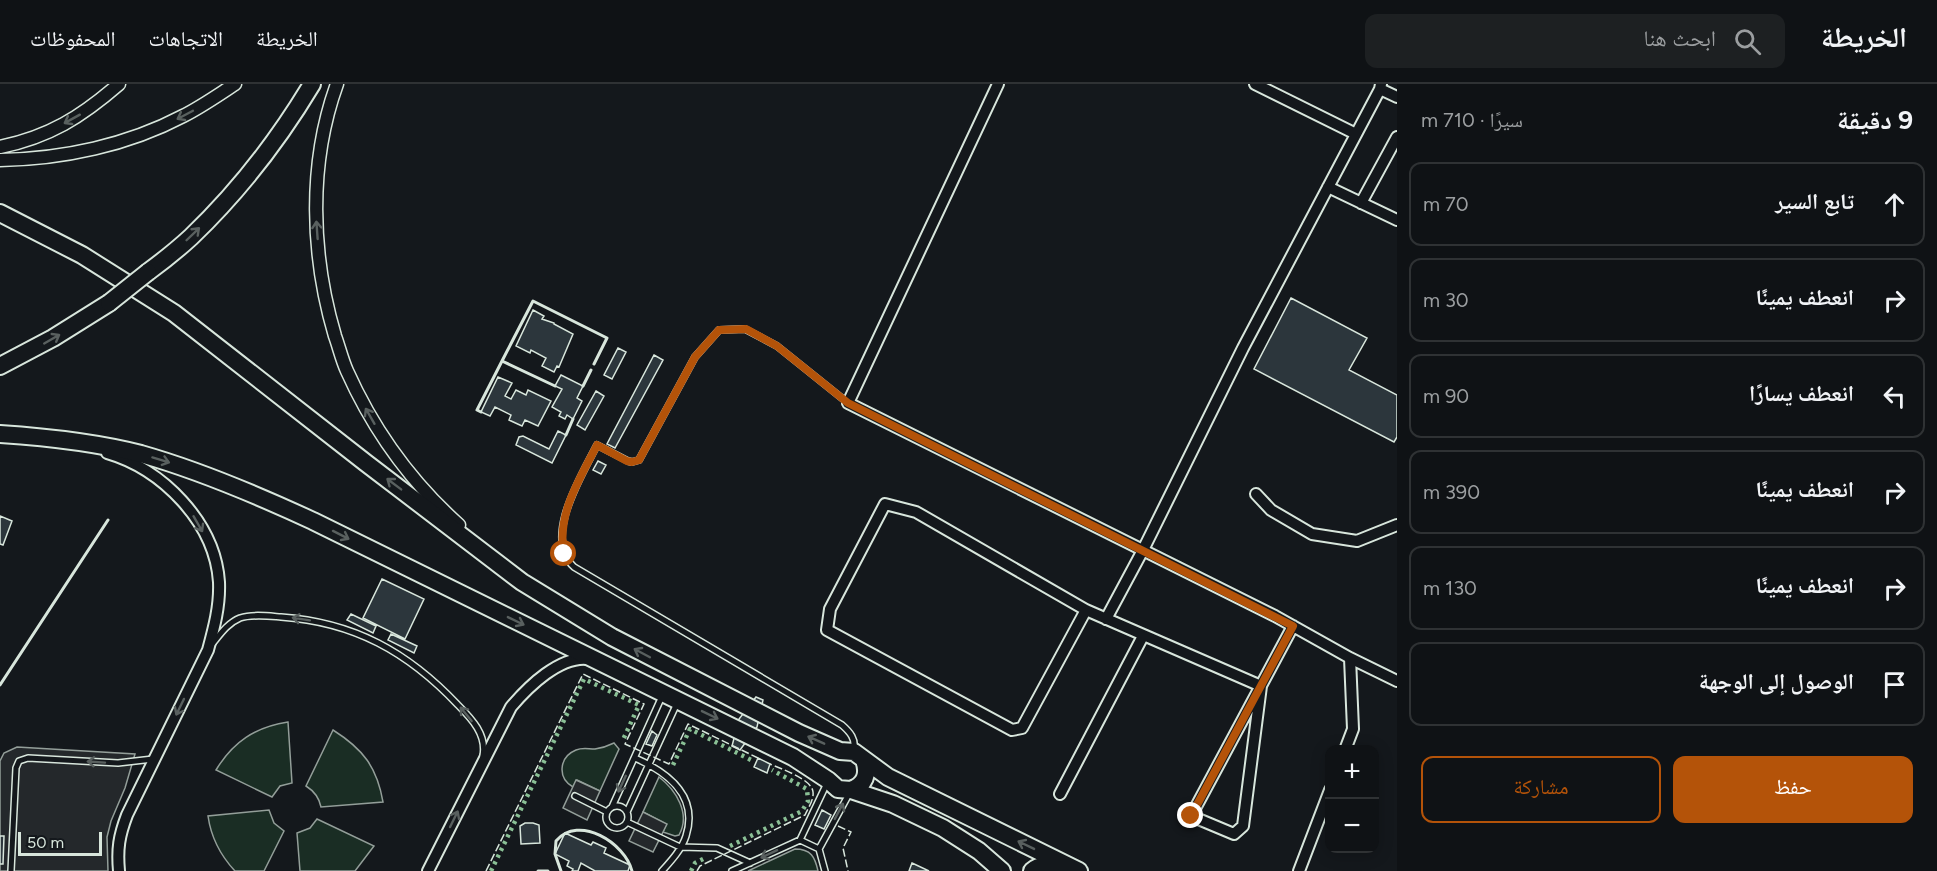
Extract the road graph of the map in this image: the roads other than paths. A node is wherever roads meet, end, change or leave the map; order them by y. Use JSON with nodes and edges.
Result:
{"nodes":[{"id":1,"x":118,"y":84,"type":"edge"},
{"id":2,"x":234,"y":84,"type":"edge"},
{"id":3,"x":312,"y":84,"type":"edge"},
{"id":4,"x":337,"y":84,"type":"edge"},
{"id":5,"x":998,"y":84,"type":"edge"},
{"id":6,"x":1255,"y":84,"type":"edge"},
{"id":7,"x":1380,"y":86,"type":"edge"},
{"id":8,"x":1397,"y":97,"type":"edge"},
{"id":9,"x":1356,"y":134,"type":"junction"},
{"id":10,"x":1397,"y":137,"type":"edge"},
{"id":11,"x":0,"y":147,"type":"edge"},
{"id":12,"x":0,"y":159,"type":"edge"},
{"id":13,"x":1328,"y":187,"type":"junction"},
{"id":14,"x":1361,"y":203,"type":"junction"},
{"id":15,"x":0,"y":213,"type":"edge"},
{"id":16,"x":1397,"y":220,"type":"edge"},
{"id":17,"x":0,"y":366,"type":"edge"},
{"id":18,"x":848,"y":403,"type":"junction"},
{"id":19,"x":0,"y":434,"type":"edge"},
{"id":20,"x":63,"y":440,"type":"junction"},
{"id":21,"x":1256,"y":494,"type":"dead end"},
{"id":22,"x":1397,"y":525,"type":"edge"},
{"id":23,"x":1143,"y":550,"type":"junction"},
{"id":24,"x":522,"y":582,"type":"junction"},
{"id":25,"x":1086,"y":610,"type":"junction"},
{"id":26,"x":1106,"y":619,"type":"junction"},
{"id":27,"x":1293,"y":626,"type":"junction"},
{"id":28,"x":1143,"y":636,"type":"junction"},
{"id":29,"x":208,"y":650,"type":"junction"},
{"id":30,"x":1350,"y":658,"type":"junction"},
{"id":31,"x":600,"y":661,"type":"junction"},
{"id":32,"x":1397,"y":681,"type":"edge"},
{"id":33,"x":1261,"y":686,"type":"junction"},
{"id":34,"x":663,"y":692,"type":"junction"},
{"id":35,"x":679,"y":700,"type":"junction"},
{"id":36,"x":1347,"y":745,"type":"edge"},
{"id":37,"x":852,"y":754,"type":"junction"},
{"id":38,"x":635,"y":758,"type":"junction"},
{"id":39,"x":155,"y":759,"type":"junction"},
{"id":40,"x":649,"y":764,"type":"junction"},
{"id":41,"x":480,"y":766,"type":"junction"},
{"id":42,"x":828,"y":780,"type":"junction"},
{"id":43,"x":851,"y":790,"type":"junction"},
{"id":44,"x":1060,"y":794,"type":"dead end"},
{"id":45,"x":575,"y":796,"type":"dead end"},
{"id":46,"x":1326,"y":799,"type":"edge"},
{"id":47,"x":609,"y":809,"type":"junction"},
{"id":48,"x":627,"y":812,"type":"junction"},
{"id":49,"x":627,"y":822,"type":"junction"},
{"id":50,"x":800,"y":840,"type":"junction"},
{"id":51,"x":680,"y":847,"type":"junction"},
{"id":52,"x":819,"y":849,"type":"junction"},
{"id":53,"x":750,"y":863,"type":"junction"},
{"id":54,"x":11,"y":871,"type":"edge"},
{"id":55,"x":119,"y":871,"type":"edge"},
{"id":56,"x":428,"y":871,"type":"edge"},
{"id":57,"x":662,"y":871,"type":"edge"},
{"id":58,"x":732,"y":871,"type":"edge"},
{"id":59,"x":825,"y":871,"type":"edge"},
{"id":60,"x":1002,"y":871,"type":"edge"},
{"id":61,"x":1032,"y":871,"type":"edge"},
{"id":62,"x":1078,"y":871,"type":"edge"},
{"id":63,"x":1299,"y":871,"type":"edge"}],
"edges":[{"from":1,"to":11,"type":"street","one_way":true},
{"from":2,"to":12,"type":"street","one_way":true},
{"from":17,"to":3,"type":"main road","one_way":true,"bridge":true},
{"from":24,"to":4,"type":"street","one_way":true},
{"from":5,"to":18,"type":"street"},
{"from":6,"to":9,"type":"street"},
{"from":7,"to":8,"type":"street"},
{"from":7,"to":9,"type":"street"},
{"from":9,"to":13,"type":"street"},
{"from":10,"to":14,"type":"street"},
{"from":13,"to":14,"type":"street"},
{"from":13,"to":23,"type":"street"},
{"from":14,"to":16,"type":"street"},
{"from":24,"to":15,"type":"main road","one_way":true},
{"from":18,"to":23,"type":"street"},
{"from":18,"to":37,"type":"lane"},
{"from":19,"to":20,"type":"main road"},
{"from":20,"to":29,"type":"street","one_way":true},
{"from":20,"to":31,"type":"main road","one_way":true},
{"from":21,"to":22,"type":"street"},
{"from":23,"to":26,"type":"street"},
{"from":23,"to":27,"type":"street"},
{"from":37,"to":24,"type":"main road","one_way":true},
{"from":25,"to":25,"type":"street"},
{"from":25,"to":26,"type":"street"},
{"from":26,"to":28,"type":"street"},
{"from":27,"to":30,"type":"street"},
{"from":27,"to":33,"type":"street"},
{"from":28,"to":33,"type":"street"},
{"from":28,"to":44,"type":"street"},
{"from":29,"to":39,"type":"street","one_way":true},
{"from":41,"to":29,"type":"lane","one_way":true},
{"from":30,"to":32,"type":"street"},
{"from":30,"to":36,"type":"street"},
{"from":31,"to":34,"type":"main road"},
{"from":31,"to":41,"type":"street"},
{"from":33,"to":33,"type":"street"},
{"from":34,"to":35,"type":"main road"},
{"from":34,"to":38,"type":"lane"},
{"from":35,"to":40,"type":"lane"},
{"from":35,"to":42,"type":"main road","one_way":true},
{"from":37,"to":42,"type":"main road"},
{"from":37,"to":43,"type":"main road"},
{"from":62,"to":37,"type":"main road","one_way":true},
{"from":38,"to":40,"type":"lane"},
{"from":38,"to":47,"type":"lane","one_way":true},
{"from":39,"to":54,"type":"lane","one_way":true},
{"from":39,"to":55,"type":"street"},
{"from":40,"to":48,"type":"lane"},
{"from":40,"to":51,"type":"lane"},
{"from":56,"to":41,"type":"street","one_way":true},
{"from":42,"to":43,"type":"main road"},
{"from":42,"to":50,"type":"lane"},
{"from":52,"to":43,"type":"lane","one_way":true},
{"from":43,"to":60,"type":"main road"},
{"from":45,"to":47,"type":"lane"},
{"from":46,"to":63,"type":"street"},
{"from":47,"to":48,"type":"lane"},
{"from":47,"to":49,"type":"lane"},
{"from":48,"to":49,"type":"lane"},
{"from":49,"to":51,"type":"lane"},
{"from":50,"to":52,"type":"lane"},
{"from":50,"to":53,"type":"lane","one_way":true},
{"from":51,"to":53,"type":"lane"},
{"from":51,"to":57,"type":"lane"},
{"from":52,"to":59,"type":"lane"},
{"from":53,"to":58,"type":"lane"},
{"from":61,"to":62,"type":"main road"}]}
